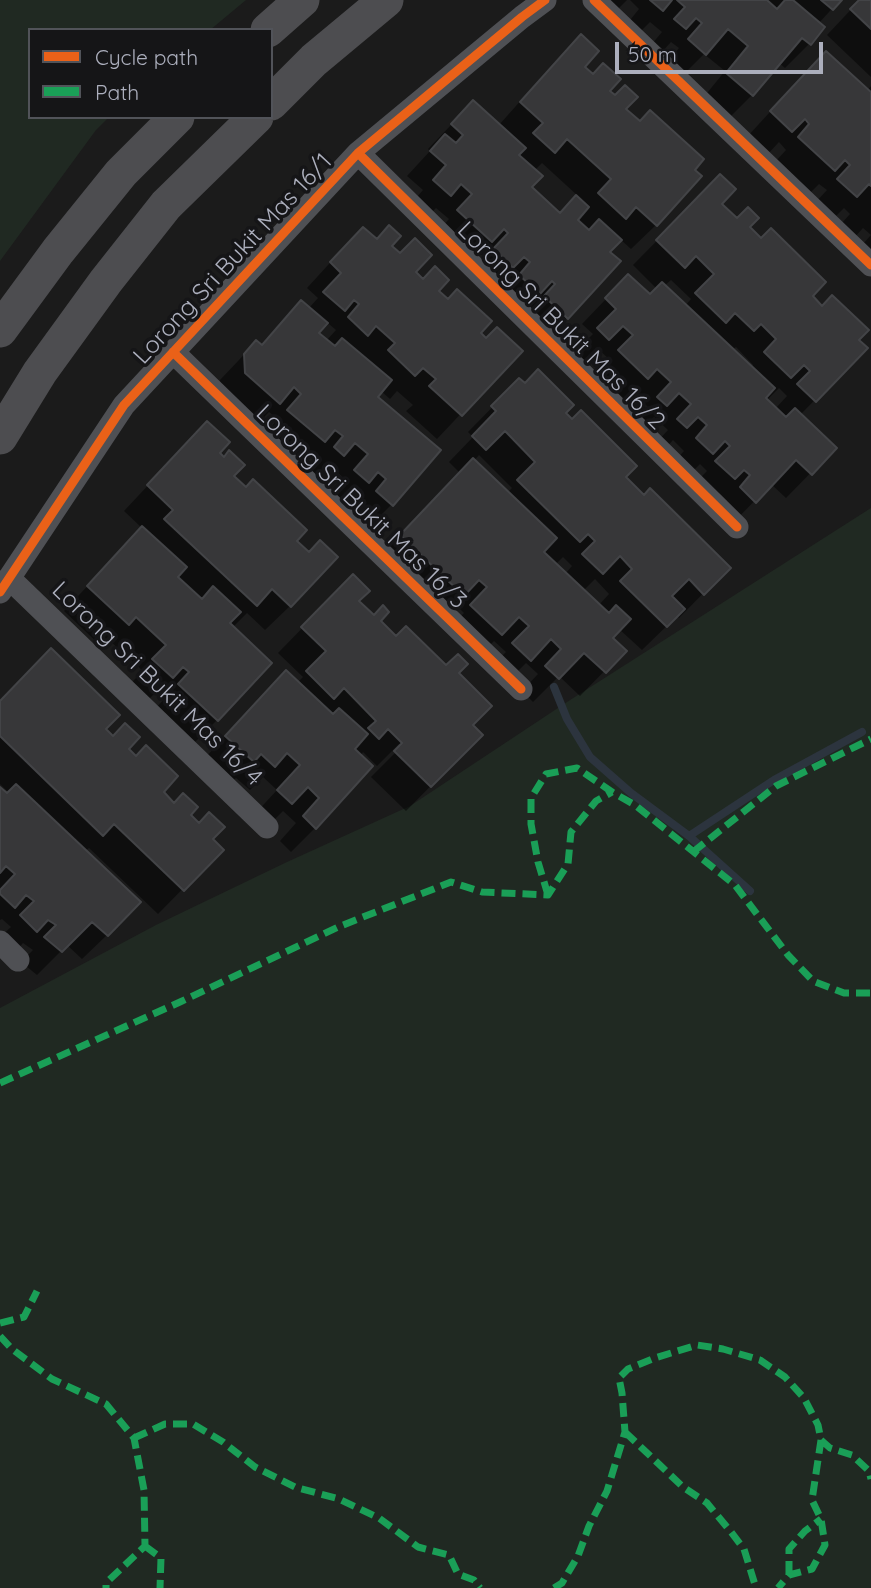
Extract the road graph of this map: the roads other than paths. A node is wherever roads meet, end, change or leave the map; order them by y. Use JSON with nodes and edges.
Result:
{"nodes":[{"id":1,"x":302,"y":0,"type":"edge"},
{"id":2,"x":386,"y":0,"type":"edge"},
{"id":3,"x":545,"y":0,"type":"edge"},
{"id":4,"x":594,"y":0,"type":"edge"},
{"id":5,"x":270,"y":28,"type":"edge"},
{"id":6,"x":273,"y":101,"type":"edge"},
{"id":7,"x":175,"y":119,"type":"edge"},
{"id":8,"x":254,"y":119,"type":"edge"},
{"id":9,"x":358,"y":153,"type":"junction"},
{"id":10,"x":871,"y":265,"type":"edge"},
{"id":11,"x":0,"y":330,"type":"edge"},
{"id":12,"x":173,"y":352,"type":"junction"},
{"id":13,"x":0,"y":437,"type":"edge"},
{"id":14,"x":737,"y":527,"type":"dead end"},
{"id":15,"x":5,"y":585,"type":"edge"},
{"id":16,"x":521,"y":689,"type":"dead end"},
{"id":17,"x":268,"y":827,"type":"dead end"},
{"id":18,"x":0,"y":942,"type":"edge"},
{"id":19,"x":18,"y":960,"type":"dead end"}],
"edges":[{"from":1,"to":5,"type":"main road"},
{"from":2,"to":6,"type":"main road"},
{"from":3,"to":9,"type":"street","name":"Lorong Sri Bukit Mas 16/1"},
{"from":4,"to":10,"type":"street"},
{"from":7,"to":11,"type":"main road"},
{"from":8,"to":13,"type":"main road"},
{"from":9,"to":12,"type":"street","name":"Lorong Sri Bukit Mas 16/1"},
{"from":9,"to":14,"type":"street","name":"Lorong Sri Bukit Mas 16/2"},
{"from":12,"to":15,"type":"street","name":"Lorong Sri Bukit Mas 16/1"},
{"from":12,"to":16,"type":"street","name":"Lorong Sri Bukit Mas 16/3"},
{"from":15,"to":17,"type":"street","name":"Lorong Sri Bukit Mas 16/4"},
{"from":18,"to":19,"type":"street"}]}
